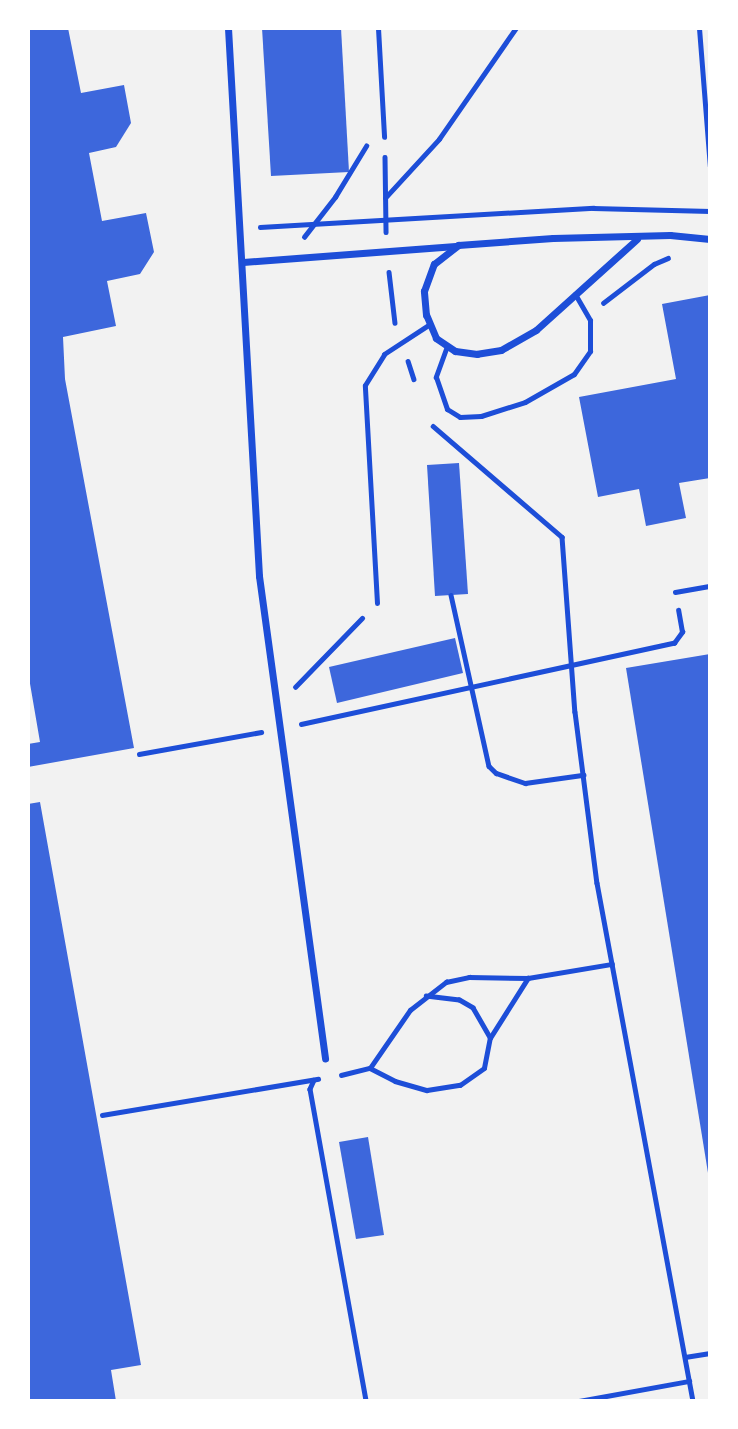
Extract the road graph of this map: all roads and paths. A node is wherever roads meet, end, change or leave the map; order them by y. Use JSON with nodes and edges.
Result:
{"nodes":[{"id":1,"x":228,"y":28,"type":"edge"},
{"id":2,"x":378,"y":28,"type":"edge"},
{"id":3,"x":516,"y":28,"type":"edge"},
{"id":4,"x":699,"y":28,"type":"edge"},
{"id":5,"x":384,"y":123,"type":"junction"},
{"id":6,"x":384,"y":137,"type":"joint"},
{"id":7,"x":710,"y":167,"type":"edge"},
{"id":8,"x":385,"y":198,"type":"junction"},
{"id":9,"x":710,"y":211,"type":"edge"},
{"id":10,"x":385,"y":220,"type":"junction"},
{"id":11,"x":316,"y":223,"type":"junction"},
{"id":12,"x":241,"y":228,"type":"junction"},
{"id":13,"x":637,"y":239,"type":"junction"},
{"id":14,"x":710,"y":239,"type":"edge"},
{"id":15,"x":458,"y":245,"type":"junction"},
{"id":16,"x":387,"y":253,"type":"junction"},
{"id":17,"x":672,"y":257,"type":"dead end"},
{"id":18,"x":286,"y":258,"type":"junction"},
{"id":19,"x":243,"y":262,"type":"junction"},
{"id":20,"x":575,"y":294,"type":"junction"},
{"id":21,"x":588,"y":316,"type":"junction"},
{"id":22,"x":430,"y":324,"type":"junction"},
{"id":23,"x":401,"y":341,"type":"junction"},
{"id":24,"x":447,"y":346,"type":"junction"},
{"id":25,"x":415,"y":382,"type":"dead end"},
{"id":26,"x":431,"y":420,"type":"dead end"},
{"id":27,"x":710,"y":586,"type":"edge"},
{"id":28,"x":675,"y":592,"type":"joint"},
{"id":29,"x":452,"y":595,"type":"dead end"},
{"id":30,"x":377,"y":603,"type":"joint"},
{"id":31,"x":572,"y":664,"type":"junction"},
{"id":32,"x":469,"y":685,"type":"junction"},
{"id":33,"x":275,"y":707,"type":"junction"},
{"id":34,"x":277,"y":730,"type":"junction"},
{"id":35,"x":139,"y":754,"type":"dead end"},
{"id":36,"x":583,"y":775,"type":"junction"},
{"id":37,"x":612,"y":964,"type":"junction"},
{"id":38,"x":528,"y":978,"type":"junction"},
{"id":39,"x":425,"y":996,"type":"junction"},
{"id":40,"x":490,"y":1038,"type":"junction"},
{"id":41,"x":325,"y":1059,"type":"joint"},
{"id":42,"x":370,"y":1068,"type":"junction"},
{"id":43,"x":339,"y":1076,"type":"dead end"},
{"id":44,"x":326,"y":1078,"type":"dead end"},
{"id":45,"x":313,"y":1080,"type":"junction"},
{"id":46,"x":102,"y":1115,"type":"dead end"},
{"id":47,"x":710,"y":1353,"type":"edge"},
{"id":48,"x":685,"y":1357,"type":"junction"},
{"id":49,"x":689,"y":1381,"type":"junction"},
{"id":50,"x":366,"y":1401,"type":"edge"},
{"id":51,"x":579,"y":1401,"type":"edge"},
{"id":52,"x":693,"y":1401,"type":"edge"}],
"edges":[{"from":1,"to":12,"type":"street"},
{"from":2,"to":5,"type":"lane"},
{"from":3,"to":8,"type":"path"},
{"from":4,"to":7,"type":"lane"},
{"from":5,"to":6,"type":"lane"},
{"from":5,"to":11,"type":"path"},
{"from":6,"to":8,"type":"path"},
{"from":8,"to":10,"type":"path"},
{"from":9,"to":10,"type":"path"},
{"from":10,"to":11,"type":"path"},
{"from":11,"to":12,"type":"path"},
{"from":11,"to":18,"type":"path"},
{"from":12,"to":19,"type":"street"},
{"from":13,"to":14,"type":"street"},
{"from":13,"to":15,"type":"street"},
{"from":13,"to":20,"type":"street"},
{"from":15,"to":16,"type":"street"},
{"from":15,"to":22,"type":"street"},
{"from":16,"to":18,"type":"street"},
{"from":16,"to":23,"type":"path"},
{"from":17,"to":21,"type":"path"},
{"from":18,"to":19,"type":"street"},
{"from":19,"to":33,"type":"street"},
{"from":20,"to":21,"type":"lane"},
{"from":20,"to":24,"type":"street"},
{"from":21,"to":24,"type":"lane"},
{"from":22,"to":23,"type":"lane"},
{"from":22,"to":24,"type":"street"},
{"from":23,"to":25,"type":"path"},
{"from":23,"to":30,"type":"lane"},
{"from":26,"to":31,"type":"path"},
{"from":27,"to":28,"type":"lane"},
{"from":28,"to":31,"type":"path"},
{"from":29,"to":32,"type":"path"},
{"from":30,"to":33,"type":"path"},
{"from":31,"to":32,"type":"path"},
{"from":31,"to":36,"type":"path"},
{"from":32,"to":34,"type":"path"},
{"from":32,"to":36,"type":"path"},
{"from":33,"to":34,"type":"street"},
{"from":34,"to":35,"type":"path"},
{"from":34,"to":41,"type":"street"},
{"from":36,"to":37,"type":"path"},
{"from":37,"to":38,"type":"path"},
{"from":37,"to":48,"type":"path"},
{"from":38,"to":39,"type":"path"},
{"from":38,"to":40,"type":"path"},
{"from":39,"to":40,"type":"path"},
{"from":39,"to":42,"type":"path"},
{"from":40,"to":42,"type":"path"},
{"from":41,"to":45,"type":"path"},
{"from":42,"to":43,"type":"path"},
{"from":44,"to":45,"type":"path"},
{"from":45,"to":46,"type":"path"},
{"from":45,"to":50,"type":"path"},
{"from":47,"to":48,"type":"path"},
{"from":48,"to":49,"type":"path"},
{"from":49,"to":51,"type":"path"},
{"from":49,"to":52,"type":"path"}]}
